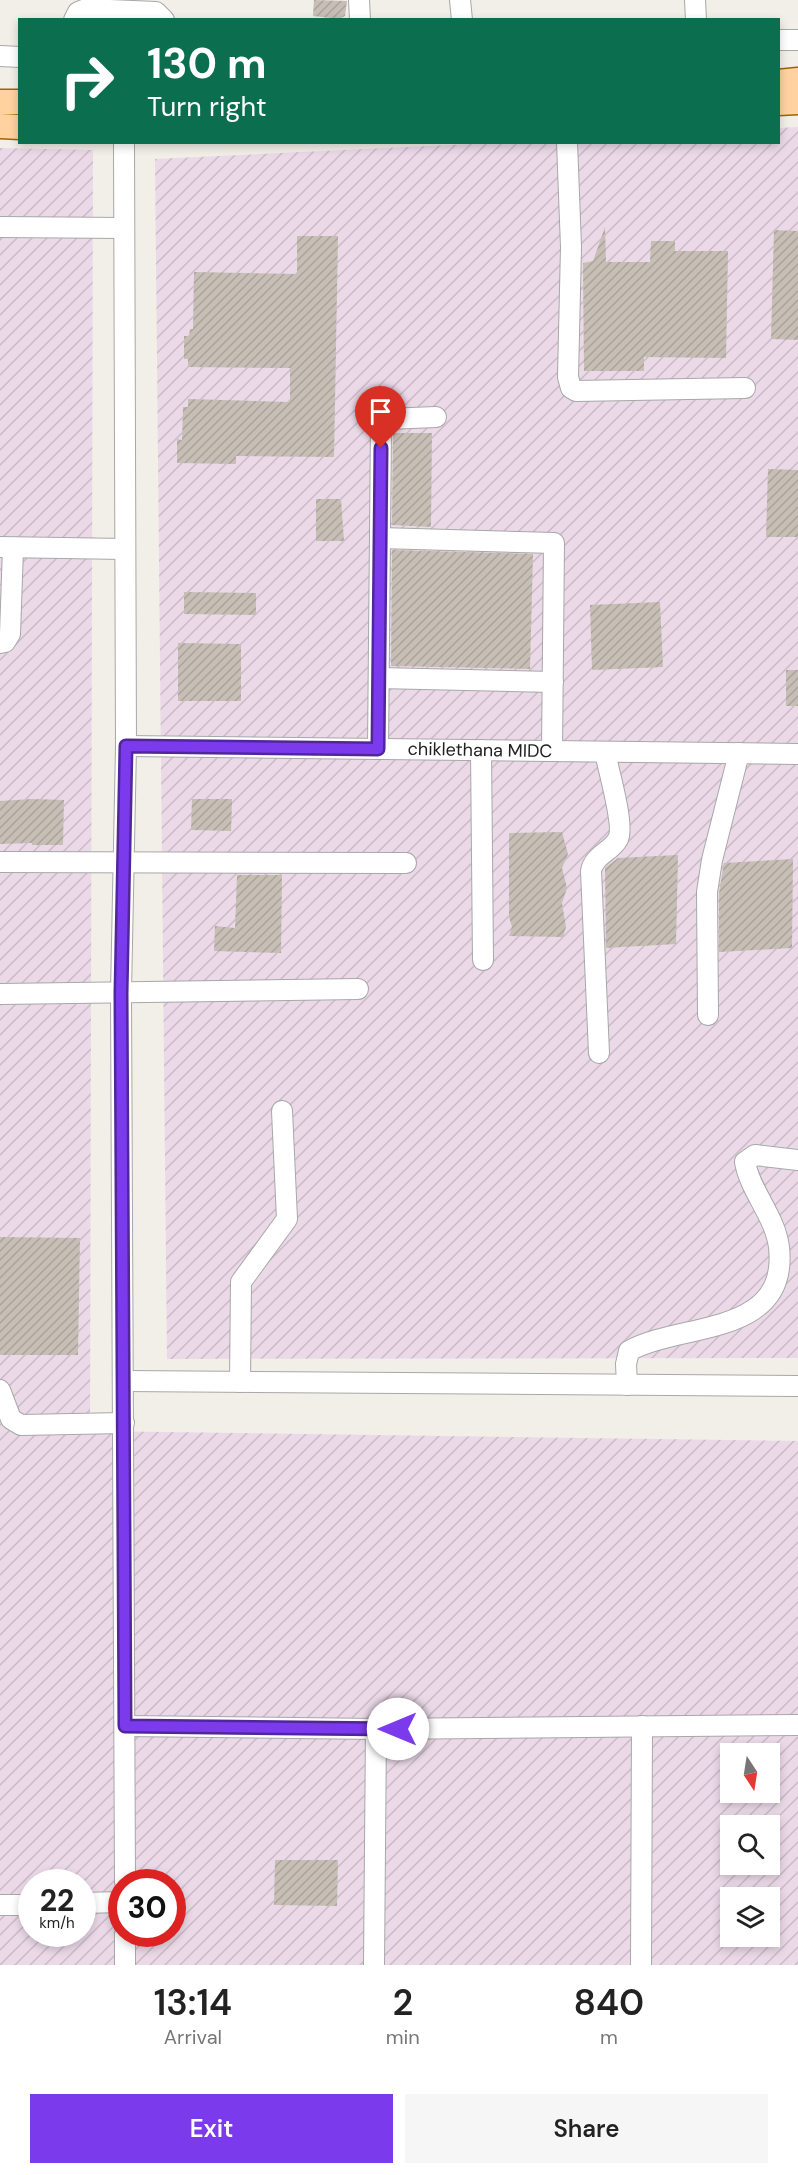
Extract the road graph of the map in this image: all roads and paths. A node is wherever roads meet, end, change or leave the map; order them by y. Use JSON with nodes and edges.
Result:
{"nodes":[{"id":1,"x":359,"y":0,"type":"edge"},
{"id":2,"x":460,"y":0,"type":"edge"},
{"id":3,"x":695,"y":0,"type":"edge"},
{"id":4,"x":75,"y":18,"type":"edge"},
{"id":5,"x":162,"y":18,"type":"edge"},
{"id":6,"x":360,"y":18,"type":"edge"},
{"id":7,"x":462,"y":18,"type":"edge"},
{"id":8,"x":696,"y":18,"type":"edge"},
{"id":9,"x":780,"y":40,"type":"edge"},
{"id":10,"x":798,"y":40,"type":"edge"},
{"id":11,"x":0,"y":56,"type":"edge"},
{"id":12,"x":18,"y":57,"type":"edge"},
{"id":13,"x":798,"y":80,"type":"edge"},
{"id":14,"x":780,"y":82,"type":"edge"},
{"id":15,"x":0,"y":102,"type":"edge"},
{"id":16,"x":18,"y":102,"type":"edge"},
{"id":17,"x":798,"y":102,"type":"edge"},
{"id":18,"x":780,"y":103,"type":"edge"},
{"id":19,"x":0,"y":126,"type":"edge"},
{"id":20,"x":18,"y":127,"type":"edge"},
{"id":21,"x":124,"y":144,"type":"edge"},
{"id":22,"x":567,"y":144,"type":"edge"},
{"id":23,"x":0,"y":227,"type":"edge"},
{"id":24,"x":123,"y":228,"type":"junction"},
{"id":25,"x":745,"y":388,"type":"dead end"},
{"id":26,"x":436,"y":417,"type":"dead end"},
{"id":27,"x":380,"y":538,"type":"junction"},
{"id":28,"x":7,"y":547,"type":"edge"},
{"id":29,"x":125,"y":549,"type":"junction"},
{"id":30,"x":0,"y":643,"type":"edge"},
{"id":31,"x":379,"y":678,"type":"junction"},
{"id":32,"x":553,"y":682,"type":"junction"},
{"id":33,"x":126,"y":746,"type":"junction"},
{"id":34,"x":378,"y":749,"type":"junction"},
{"id":35,"x":481,"y":750,"type":"junction"},
{"id":36,"x":552,"y":751,"type":"junction"},
{"id":37,"x":605,"y":752,"type":"junction"},
{"id":38,"x":739,"y":753,"type":"junction"},
{"id":39,"x":798,"y":754,"type":"edge"},
{"id":40,"x":123,"y":861,"type":"junction"},
{"id":41,"x":0,"y":862,"type":"edge"},
{"id":42,"x":406,"y":863,"type":"dead end"},
{"id":43,"x":483,"y":960,"type":"dead end"},
{"id":44,"x":358,"y":989,"type":"dead end"},
{"id":45,"x":121,"y":993,"type":"junction"},
{"id":46,"x":0,"y":994,"type":"edge"},
{"id":47,"x":708,"y":1015,"type":"dead end"},
{"id":48,"x":598,"y":1053,"type":"dead end"},
{"id":49,"x":282,"y":1111,"type":"dead end"},
{"id":50,"x":798,"y":1160,"type":"edge"},
{"id":51,"x":124,"y":1381,"type":"junction"},
{"id":52,"x":240,"y":1382,"type":"junction"},
{"id":53,"x":627,"y":1385,"type":"junction"},
{"id":54,"x":798,"y":1386,"type":"edge"},
{"id":55,"x":0,"y":1390,"type":"edge"},
{"id":56,"x":124,"y":1423,"type":"junction"},
{"id":57,"x":798,"y":1725,"type":"edge"},
{"id":58,"x":125,"y":1726,"type":"junction"},
{"id":59,"x":642,"y":1726,"type":"junction"},
{"id":60,"x":376,"y":1729,"type":"junction"},
{"id":61,"x":125,"y":1869,"type":"edge"},
{"id":62,"x":0,"y":1905,"type":"edge"},
{"id":63,"x":18,"y":1905,"type":"edge"},
{"id":64,"x":125,"y":1947,"type":"edge"},
{"id":65,"x":125,"y":1965,"type":"edge"},
{"id":66,"x":374,"y":1965,"type":"edge"},
{"id":67,"x":642,"y":1965,"type":"edge"}],
"edges":[{"from":1,"to":6,"type":"street"},
{"from":2,"to":7,"type":"street"},
{"from":3,"to":8,"type":"street"},
{"from":4,"to":5,"type":"street"},
{"from":9,"to":10,"type":"street"},
{"from":11,"to":12,"type":"street"},
{"from":13,"to":14,"type":"main road"},
{"from":15,"to":16,"type":"main road"},
{"from":17,"to":18,"type":"main road"},
{"from":19,"to":20,"type":"main road"},
{"from":21,"to":24,"type":"street"},
{"from":22,"to":25,"type":"street"},
{"from":23,"to":24,"type":"street"},
{"from":24,"to":29,"type":"street"},
{"from":26,"to":27,"type":"street"},
{"from":27,"to":31,"type":"street"},
{"from":27,"to":32,"type":"street"},
{"from":28,"to":29,"type":"street"},
{"from":28,"to":30,"type":"street"},
{"from":29,"to":33,"type":"street"},
{"from":31,"to":32,"type":"street"},
{"from":31,"to":34,"type":"street"},
{"from":32,"to":36,"type":"street"},
{"from":33,"to":34,"type":"street","name":"chiklethana MIDC"},
{"from":33,"to":40,"type":"street"},
{"from":34,"to":35,"type":"street","name":"chiklethana MIDC"},
{"from":35,"to":36,"type":"street","name":"chiklethana MIDC"},
{"from":35,"to":43,"type":"street"},
{"from":36,"to":37,"type":"street","name":"chiklethana MIDC"},
{"from":37,"to":38,"type":"street","name":"chiklethana MIDC"},
{"from":37,"to":48,"type":"street"},
{"from":38,"to":39,"type":"street","name":"chiklethana MIDC"},
{"from":38,"to":47,"type":"street"},
{"from":40,"to":41,"type":"street"},
{"from":40,"to":42,"type":"street"},
{"from":40,"to":45,"type":"street"},
{"from":44,"to":45,"type":"street"},
{"from":45,"to":46,"type":"street"},
{"from":45,"to":51,"type":"street"},
{"from":49,"to":52,"type":"street"},
{"from":50,"to":53,"type":"street"},
{"from":51,"to":52,"type":"street"},
{"from":51,"to":56,"type":"street"},
{"from":52,"to":53,"type":"street"},
{"from":53,"to":54,"type":"street"},
{"from":55,"to":56,"type":"street"},
{"from":56,"to":58,"type":"street"},
{"from":57,"to":59,"type":"street"},
{"from":58,"to":60,"type":"street"},
{"from":58,"to":61,"type":"street"},
{"from":59,"to":60,"type":"street"},
{"from":59,"to":67,"type":"street"},
{"from":60,"to":66,"type":"street"},
{"from":62,"to":63,"type":"street"},
{"from":64,"to":65,"type":"street"}]}
